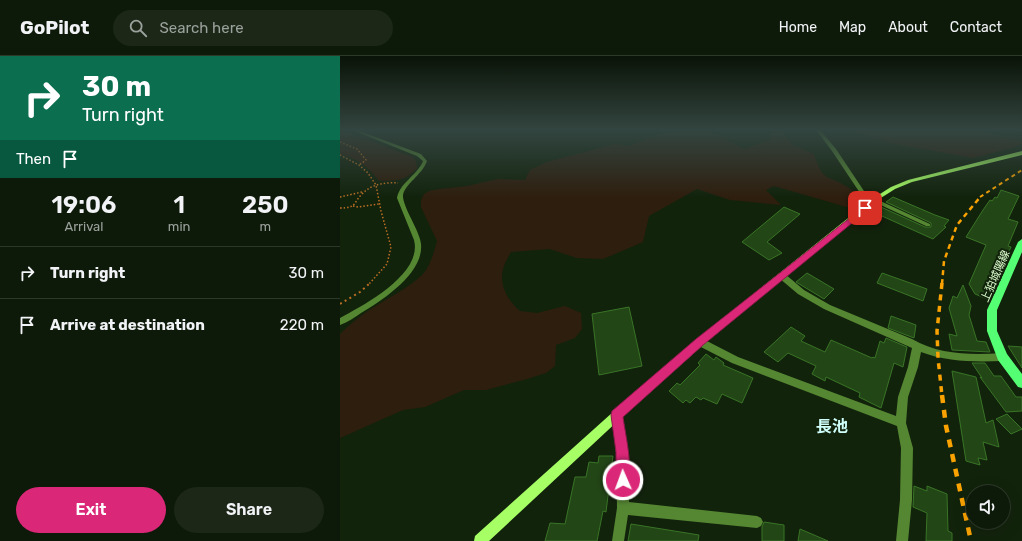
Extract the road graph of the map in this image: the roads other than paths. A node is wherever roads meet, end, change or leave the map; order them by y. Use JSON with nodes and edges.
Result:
{"nodes":[{"id":1,"x":413,"y":153,"type":"edge"},
{"id":2,"x":836,"y":153,"type":"edge"},
{"id":3,"x":1022,"y":153,"type":"edge"},
{"id":4,"x":874,"y":200,"type":"junction"},
{"id":5,"x":928,"y":224,"type":"dead end"},
{"id":6,"x":1021,"y":246,"type":"edge"},
{"id":7,"x":782,"y":276,"type":"junction"},
{"id":8,"x":340,"y":322,"type":"edge"},
{"id":9,"x":700,"y":342,"type":"junction"},
{"id":10,"x":917,"y":348,"type":"junction"},
{"id":11,"x":1002,"y":357,"type":"junction"},
{"id":12,"x":1022,"y":384,"type":"edge"},
{"id":13,"x":617,"y":415,"type":"junction"},
{"id":14,"x":901,"y":423,"type":"junction"},
{"id":15,"x":624,"y":508,"type":"junction"},
{"id":16,"x":757,"y":522,"type":"dead end"},
{"id":17,"x":480,"y":541,"type":"edge"},
{"id":18,"x":618,"y":541,"type":"edge"},
{"id":19,"x":902,"y":541,"type":"edge"}],
"edges":[{"from":1,"to":8,"type":"lane"},
{"from":2,"to":4,"type":"street"},
{"from":3,"to":4,"type":"street"},
{"from":4,"to":5,"type":"street"},
{"from":4,"to":7,"type":"street"},
{"from":6,"to":11,"type":"main road","name":"上狛城陽線"},
{"from":7,"to":9,"type":"street"},
{"from":7,"to":10,"type":"street"},
{"from":9,"to":13,"type":"street"},
{"from":9,"to":14,"type":"street"},
{"from":10,"to":11,"type":"street"},
{"from":10,"to":14,"type":"street"},
{"from":11,"to":12,"type":"main road","name":"上狛城陽線"},
{"from":13,"to":15,"type":"street"},
{"from":13,"to":17,"type":"street"},
{"from":14,"to":19,"type":"street"},
{"from":15,"to":16,"type":"street"},
{"from":15,"to":18,"type":"street"}]}
